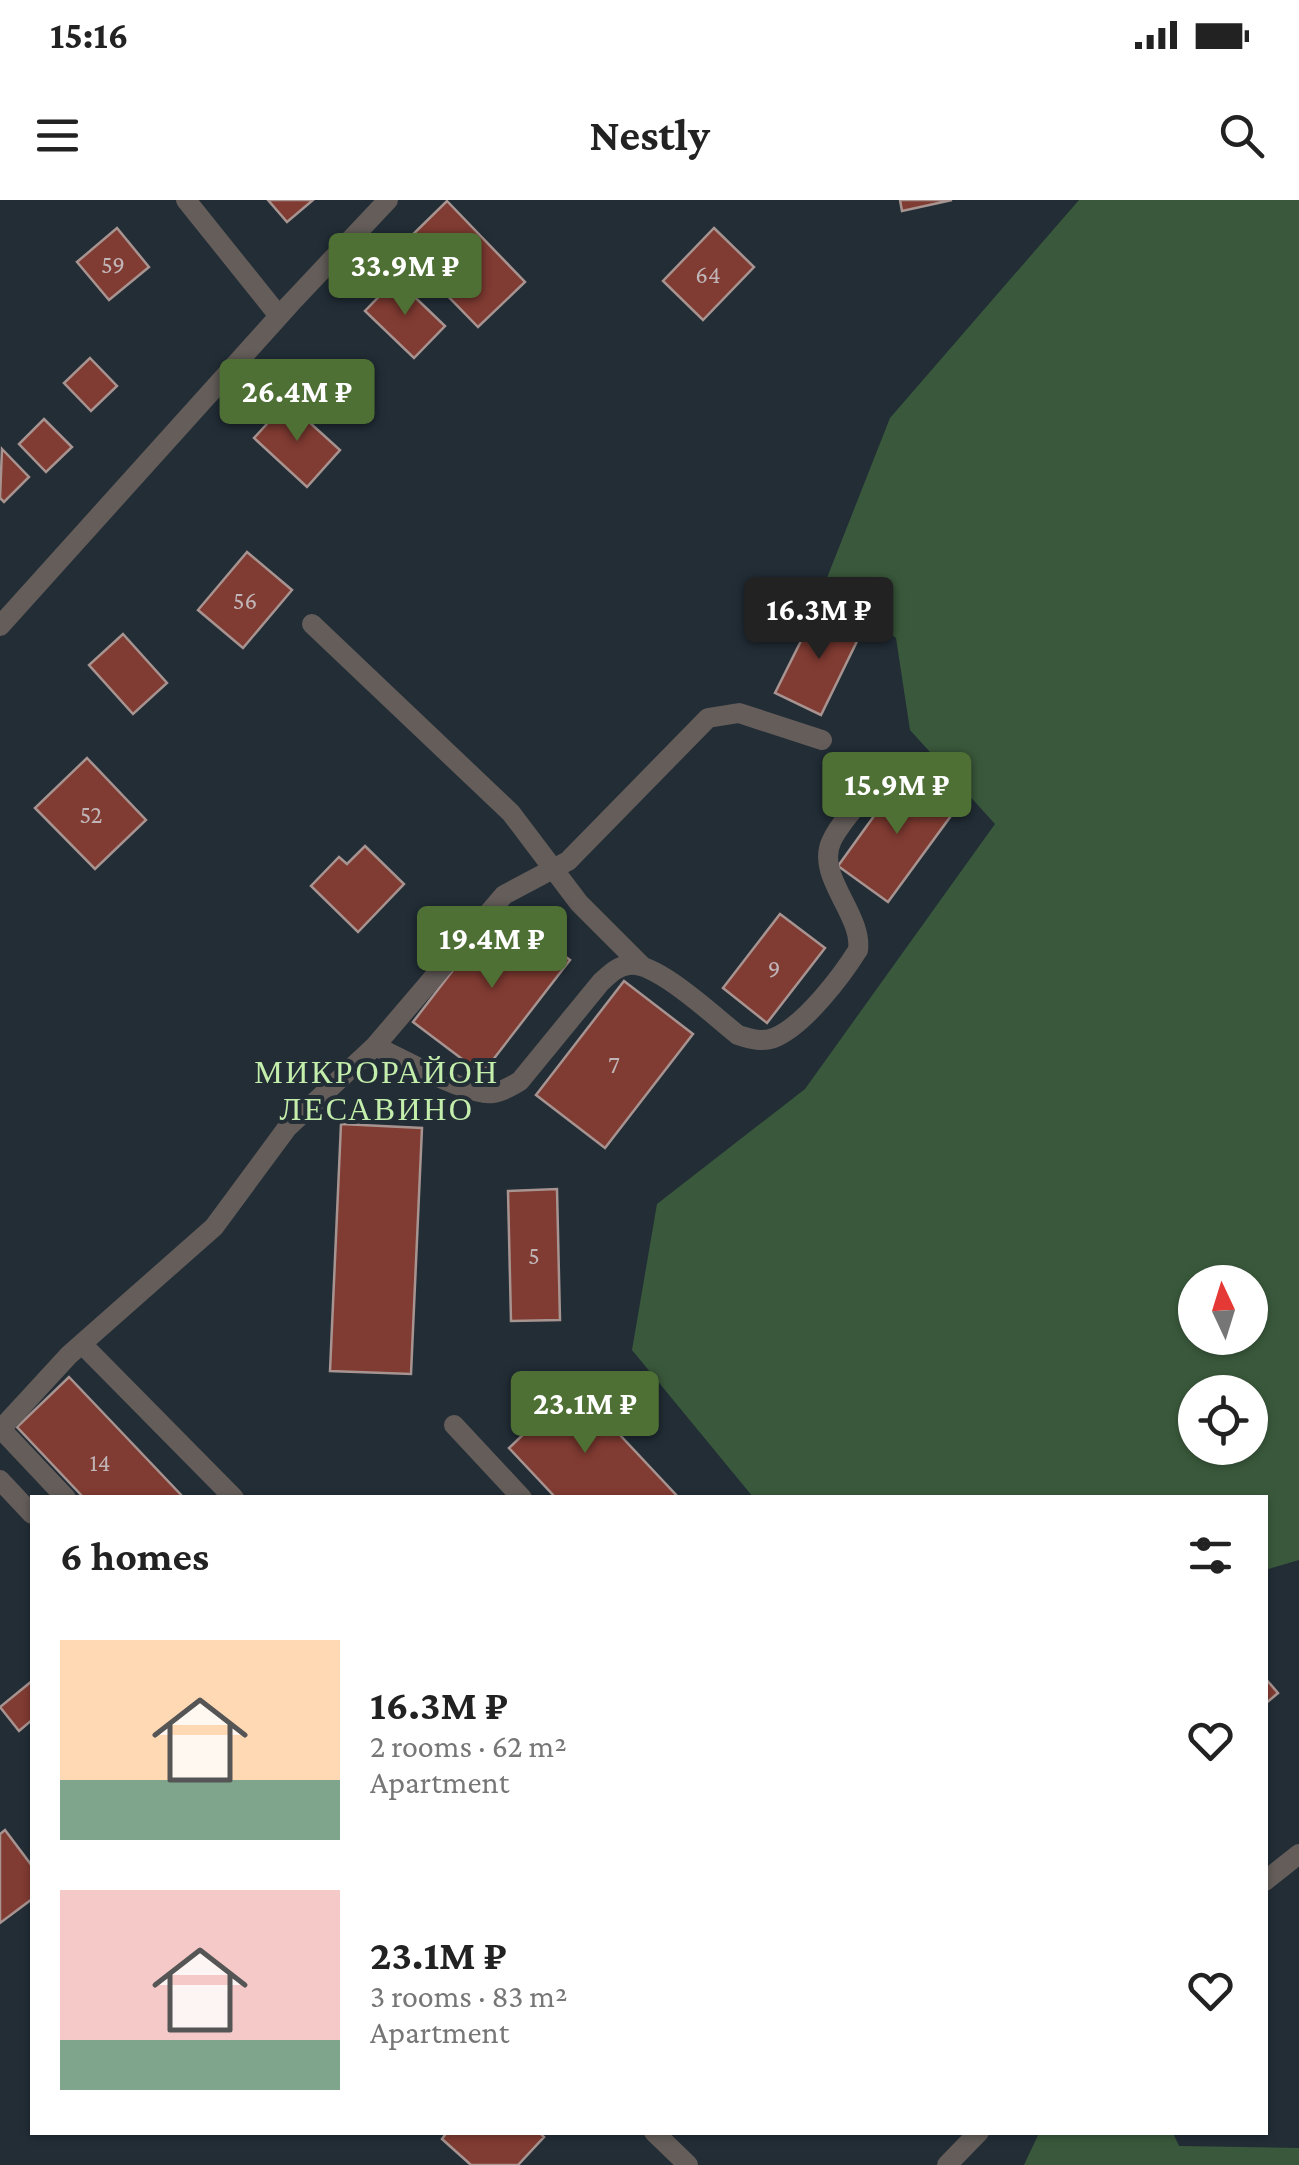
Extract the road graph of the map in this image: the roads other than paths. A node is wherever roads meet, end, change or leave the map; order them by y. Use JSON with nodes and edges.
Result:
{"nodes":[{"id":1,"x":186,"y":200,"type":"edge"},
{"id":2,"x":388,"y":200,"type":"edge"},
{"id":3,"x":279,"y":316,"type":"junction"},
{"id":4,"x":312,"y":624,"type":"dead end"},
{"id":5,"x":0,"y":626,"type":"edge"},
{"id":6,"x":822,"y":740,"type":"dead end"},
{"id":7,"x":875,"y":784,"type":"dead end"},
{"id":8,"x":554,"y":870,"type":"junction"},
{"id":9,"x":643,"y":967,"type":"junction"},
{"id":10,"x":376,"y":1046,"type":"junction"},
{"id":11,"x":82,"y":1344,"type":"junction"},
{"id":12,"x":454,"y":1425,"type":"dead end"},
{"id":13,"x":0,"y":1430,"type":"edge"},
{"id":14,"x":0,"y":1480,"type":"edge"},
{"id":15,"x":63,"y":1495,"type":"edge"},
{"id":16,"x":231,"y":1495,"type":"edge"},
{"id":17,"x":519,"y":1495,"type":"edge"},
{"id":18,"x":30,"y":1512,"type":"edge"},
{"id":19,"x":1299,"y":1854,"type":"edge"},
{"id":20,"x":1268,"y":1880,"type":"edge"},
{"id":21,"x":657,"y":2135,"type":"edge"},
{"id":22,"x":976,"y":2135,"type":"edge"},
{"id":23,"x":688,"y":2165,"type":"edge"},
{"id":24,"x":947,"y":2165,"type":"edge"}],
"edges":[{"from":1,"to":3,"type":"lane"},
{"from":2,"to":3,"type":"lane"},
{"from":3,"to":5,"type":"lane"},
{"from":4,"to":8,"type":"lane"},
{"from":6,"to":8,"type":"lane"},
{"from":7,"to":9,"type":"lane"},
{"from":8,"to":9,"type":"lane"},
{"from":8,"to":10,"type":"lane"},
{"from":9,"to":10,"type":"lane"},
{"from":10,"to":11,"type":"lane"},
{"from":11,"to":13,"type":"lane"},
{"from":11,"to":16,"type":"lane"},
{"from":12,"to":17,"type":"lane"},
{"from":13,"to":15,"type":"lane"},
{"from":14,"to":18,"type":"lane"},
{"from":19,"to":20,"type":"lane"},
{"from":21,"to":23,"type":"lane"},
{"from":22,"to":24,"type":"lane"}]}
